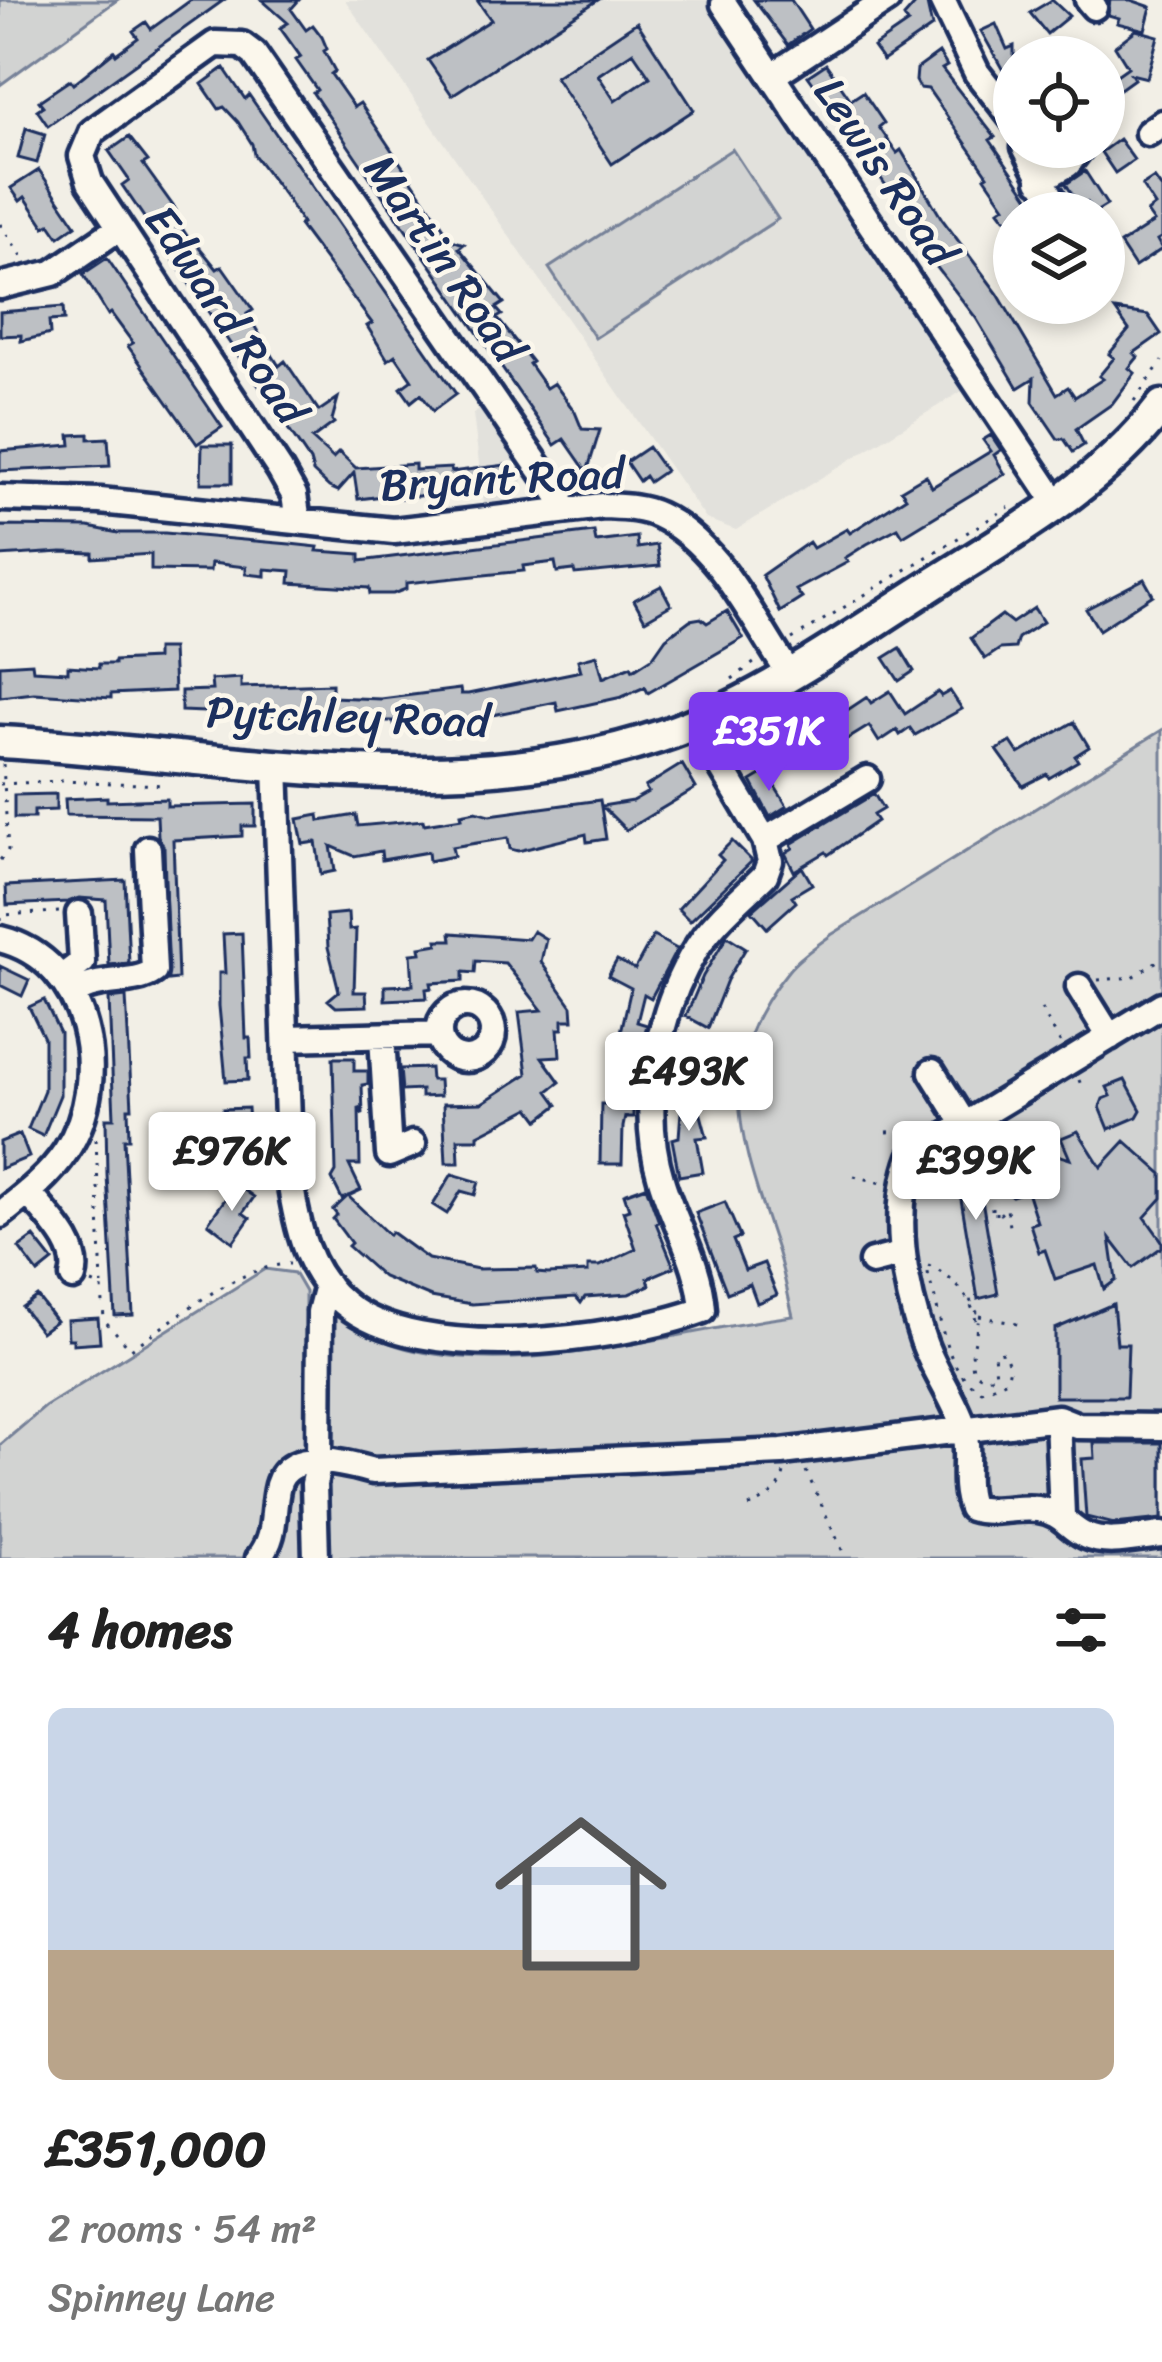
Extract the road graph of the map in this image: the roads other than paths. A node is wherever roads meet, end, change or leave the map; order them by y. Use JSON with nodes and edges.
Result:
{"nodes":[{"id":1,"x":887,"y":0,"type":"edge"},
{"id":2,"x":942,"y":0,"type":"edge"},
{"id":3,"x":724,"y":4,"type":"dead end"},
{"id":4,"x":254,"y":55,"type":"joint"},
{"id":5,"x":772,"y":76,"type":"junction"},
{"id":6,"x":993,"y":94,"type":"edge"},
{"id":7,"x":1035,"y":168,"type":"edge"},
{"id":8,"x":1061,"y":168,"type":"edge"},
{"id":9,"x":1040,"y":180,"type":"junction"},
{"id":10,"x":1047,"y":192,"type":"edge"},
{"id":11,"x":119,"y":229,"type":"junction"},
{"id":12,"x":0,"y":286,"type":"edge"},
{"id":13,"x":1162,"y":406,"type":"edge"},
{"id":14,"x":0,"y":498,"type":"edge"},
{"id":15,"x":1058,"y":504,"type":"junction"},
{"id":16,"x":562,"y":510,"type":"junction"},
{"id":17,"x":298,"y":521,"type":"junction"},
{"id":18,"x":778,"y":658,"type":"junction"},
{"id":19,"x":695,"y":723,"type":"junction"},
{"id":20,"x":1,"y":751,"type":"edge"},
{"id":21,"x":276,"y":764,"type":"junction"},
{"id":22,"x":867,"y":779,"type":"dead end"},
{"id":23,"x":765,"y":840,"type":"junction"},
{"id":24,"x":148,"y":850,"type":"dead end"},
{"id":25,"x":79,"y":914,"type":"dead end"},
{"id":26,"x":0,"y":939,"type":"edge"},
{"id":27,"x":68,"y":985,"type":"junction"},
{"id":28,"x":1079,"y":987,"type":"road end"},
{"id":29,"x":1162,"y":1005,"type":"edge"},
{"id":30,"x":439,"y":1034,"type":"dead end"},
{"id":31,"x":382,"y":1036,"type":"junction"},
{"id":32,"x":1110,"y":1037,"type":"junction"},
{"id":33,"x":286,"y":1038,"type":"junction"},
{"id":34,"x":932,"y":1072,"type":"dead end"},
{"id":35,"x":964,"y":1125,"type":"junction"},
{"id":36,"x":413,"y":1144,"type":"dead end"},
{"id":37,"x":28,"y":1192,"type":"junction"},
{"id":38,"x":0,"y":1215,"type":"edge"},
{"id":39,"x":904,"y":1254,"type":"junction"},
{"id":40,"x":872,"y":1262,"type":"dead end"},
{"id":41,"x":320,"y":1274,"type":"junction"},
{"id":42,"x":73,"y":1277,"type":"road end"},
{"id":43,"x":864,"y":1414,"type":"dead end"},
{"id":44,"x":1058,"y":1418,"type":"junction"},
{"id":45,"x":1162,"y":1427,"type":"edge"},
{"id":46,"x":964,"y":1428,"type":"junction"},
{"id":47,"x":870,"y":1441,"type":"junction"},
{"id":48,"x":319,"y":1462,"type":"junction"},
{"id":49,"x":1062,"y":1515,"type":"junction"},
{"id":50,"x":1162,"y":1535,"type":"edge"},
{"id":51,"x":259,"y":1558,"type":"edge"},
{"id":52,"x":316,"y":1558,"type":"edge"}],
"edges":[{"from":1,"to":5,"type":"street"},
{"from":2,"to":6,"type":"street"},
{"from":3,"to":5,"type":"street","name":"Lewis Road"},
{"from":4,"to":11,"type":"street","name":"Edward Road"},
{"from":4,"to":16,"type":"street","name":"Martin Road"},
{"from":5,"to":15,"type":"street","name":"Lewis Road"},
{"from":7,"to":9,"type":"street"},
{"from":8,"to":9,"type":"street"},
{"from":9,"to":10,"type":"street"},
{"from":11,"to":12,"type":"street"},
{"from":11,"to":17,"type":"street","name":"Edward Road"},
{"from":13,"to":15,"type":"main road","name":"Pytchley Road"},
{"from":14,"to":17,"type":"street","name":"Bryant Road"},
{"from":15,"to":18,"type":"main road","name":"Pytchley Road"},
{"from":16,"to":17,"type":"street","name":"Bryant Road"},
{"from":16,"to":18,"type":"street","name":"Bryant Road"},
{"from":18,"to":19,"type":"main road","name":"Pytchley Road"},
{"from":19,"to":21,"type":"main road","name":"Pytchley Road"},
{"from":19,"to":23,"type":"street"},
{"from":20,"to":21,"type":"main road","name":"Pytchley Road"},
{"from":21,"to":33,"type":"street"},
{"from":22,"to":23,"type":"street"},
{"from":23,"to":41,"type":"street"},
{"from":24,"to":27,"type":"street"},
{"from":25,"to":27,"type":"street"},
{"from":26,"to":27,"type":"street"},
{"from":27,"to":37,"type":"street"},
{"from":28,"to":32,"type":"street"},
{"from":29,"to":32,"type":"street"},
{"from":30,"to":31,"type":"street"},
{"from":31,"to":33,"type":"street"},
{"from":31,"to":36,"type":"street"},
{"from":32,"to":35,"type":"street"},
{"from":33,"to":41,"type":"street"},
{"from":34,"to":35,"type":"street"},
{"from":35,"to":39,"type":"street"},
{"from":37,"to":38,"type":"street"},
{"from":37,"to":42,"type":"street"},
{"from":39,"to":40,"type":"street"},
{"from":39,"to":46,"type":"street"},
{"from":41,"to":48,"type":"street"},
{"from":43,"to":47,"type":"street"},
{"from":44,"to":45,"type":"street"},
{"from":44,"to":46,"type":"street"},
{"from":44,"to":49,"type":"street"},
{"from":46,"to":47,"type":"street"},
{"from":46,"to":49,"type":"street"},
{"from":47,"to":48,"type":"street"},
{"from":48,"to":51,"type":"street"},
{"from":48,"to":52,"type":"street"},
{"from":49,"to":50,"type":"street"}]}
